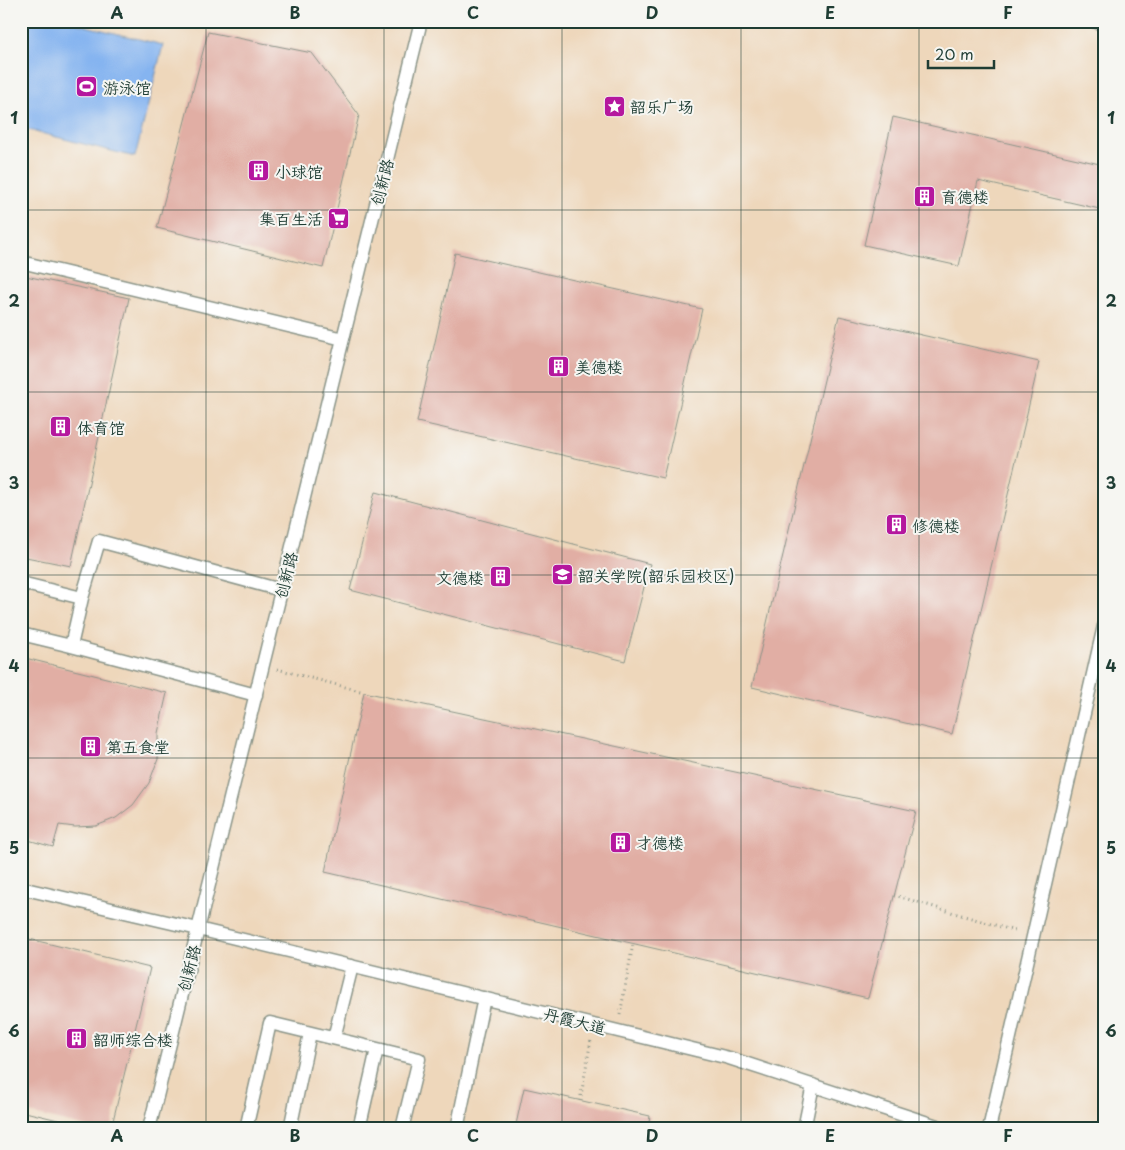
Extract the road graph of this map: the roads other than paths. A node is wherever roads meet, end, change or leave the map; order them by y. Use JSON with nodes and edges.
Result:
{"nodes":[{"id":1,"x":421,"y":21,"type":"edge"},
{"id":2,"x":1093,"y":21,"type":"edge"},
{"id":3,"x":1104,"y":24,"type":"edge"},
{"id":4,"x":21,"y":262,"type":"edge"},
{"id":5,"x":343,"y":339,"type":"junction"},
{"id":6,"x":21,"y":583,"type":"edge"},
{"id":7,"x":281,"y":590,"type":"junction"},
{"id":8,"x":82,"y":598,"type":"junction"},
{"id":9,"x":1104,"y":626,"type":"edge"},
{"id":10,"x":21,"y":634,"type":"edge"},
{"id":11,"x":71,"y":646,"type":"junction"},
{"id":12,"x":256,"y":695,"type":"junction"},
{"id":13,"x":21,"y":888,"type":"edge"},
{"id":14,"x":198,"y":929,"type":"junction"},
{"id":15,"x":352,"y":966,"type":"junction"},
{"id":16,"x":484,"y":998,"type":"junction"},
{"id":17,"x":310,"y":1033,"type":"junction"},
{"id":18,"x":334,"y":1038,"type":"junction"},
{"id":19,"x":377,"y":1049,"type":"junction"},
{"id":20,"x":813,"y":1085,"type":"junction"},
{"id":21,"x":149,"y":1129,"type":"edge"},
{"id":22,"x":246,"y":1129,"type":"edge"},
{"id":23,"x":290,"y":1129,"type":"edge"},
{"id":24,"x":359,"y":1129,"type":"edge"},
{"id":25,"x":402,"y":1129,"type":"edge"},
{"id":26,"x":457,"y":1129,"type":"edge"},
{"id":27,"x":804,"y":1129,"type":"edge"},
{"id":28,"x":946,"y":1129,"type":"edge"},
{"id":29,"x":989,"y":1129,"type":"edge"}],
"edges":[{"from":1,"to":5,"type":"lane","name":"创新路"},
{"from":2,"to":3,"type":"lane"},
{"from":4,"to":5,"type":"lane"},
{"from":5,"to":7,"type":"lane","name":"创新路"},
{"from":6,"to":8,"type":"lane"},
{"from":7,"to":8,"type":"lane"},
{"from":7,"to":12,"type":"lane","name":"创新路"},
{"from":8,"to":11,"type":"lane"},
{"from":9,"to":29,"type":"lane"},
{"from":10,"to":11,"type":"lane"},
{"from":11,"to":12,"type":"lane"},
{"from":12,"to":14,"type":"lane","name":"创新路"},
{"from":13,"to":14,"type":"lane","name":"丹霞大道"},
{"from":14,"to":15,"type":"lane","name":"丹霞大道"},
{"from":14,"to":21,"type":"lane","name":"创新路"},
{"from":15,"to":16,"type":"lane","name":"丹霞大道"},
{"from":15,"to":18,"type":"lane"},
{"from":16,"to":20,"type":"lane","name":"丹霞大道"},
{"from":16,"to":26,"type":"lane"},
{"from":17,"to":18,"type":"lane"},
{"from":17,"to":22,"type":"lane"},
{"from":17,"to":23,"type":"lane"},
{"from":18,"to":19,"type":"lane"},
{"from":19,"to":24,"type":"lane"},
{"from":19,"to":25,"type":"lane"},
{"from":20,"to":27,"type":"lane"},
{"from":20,"to":28,"type":"lane","name":"丹霞大道"}]}
